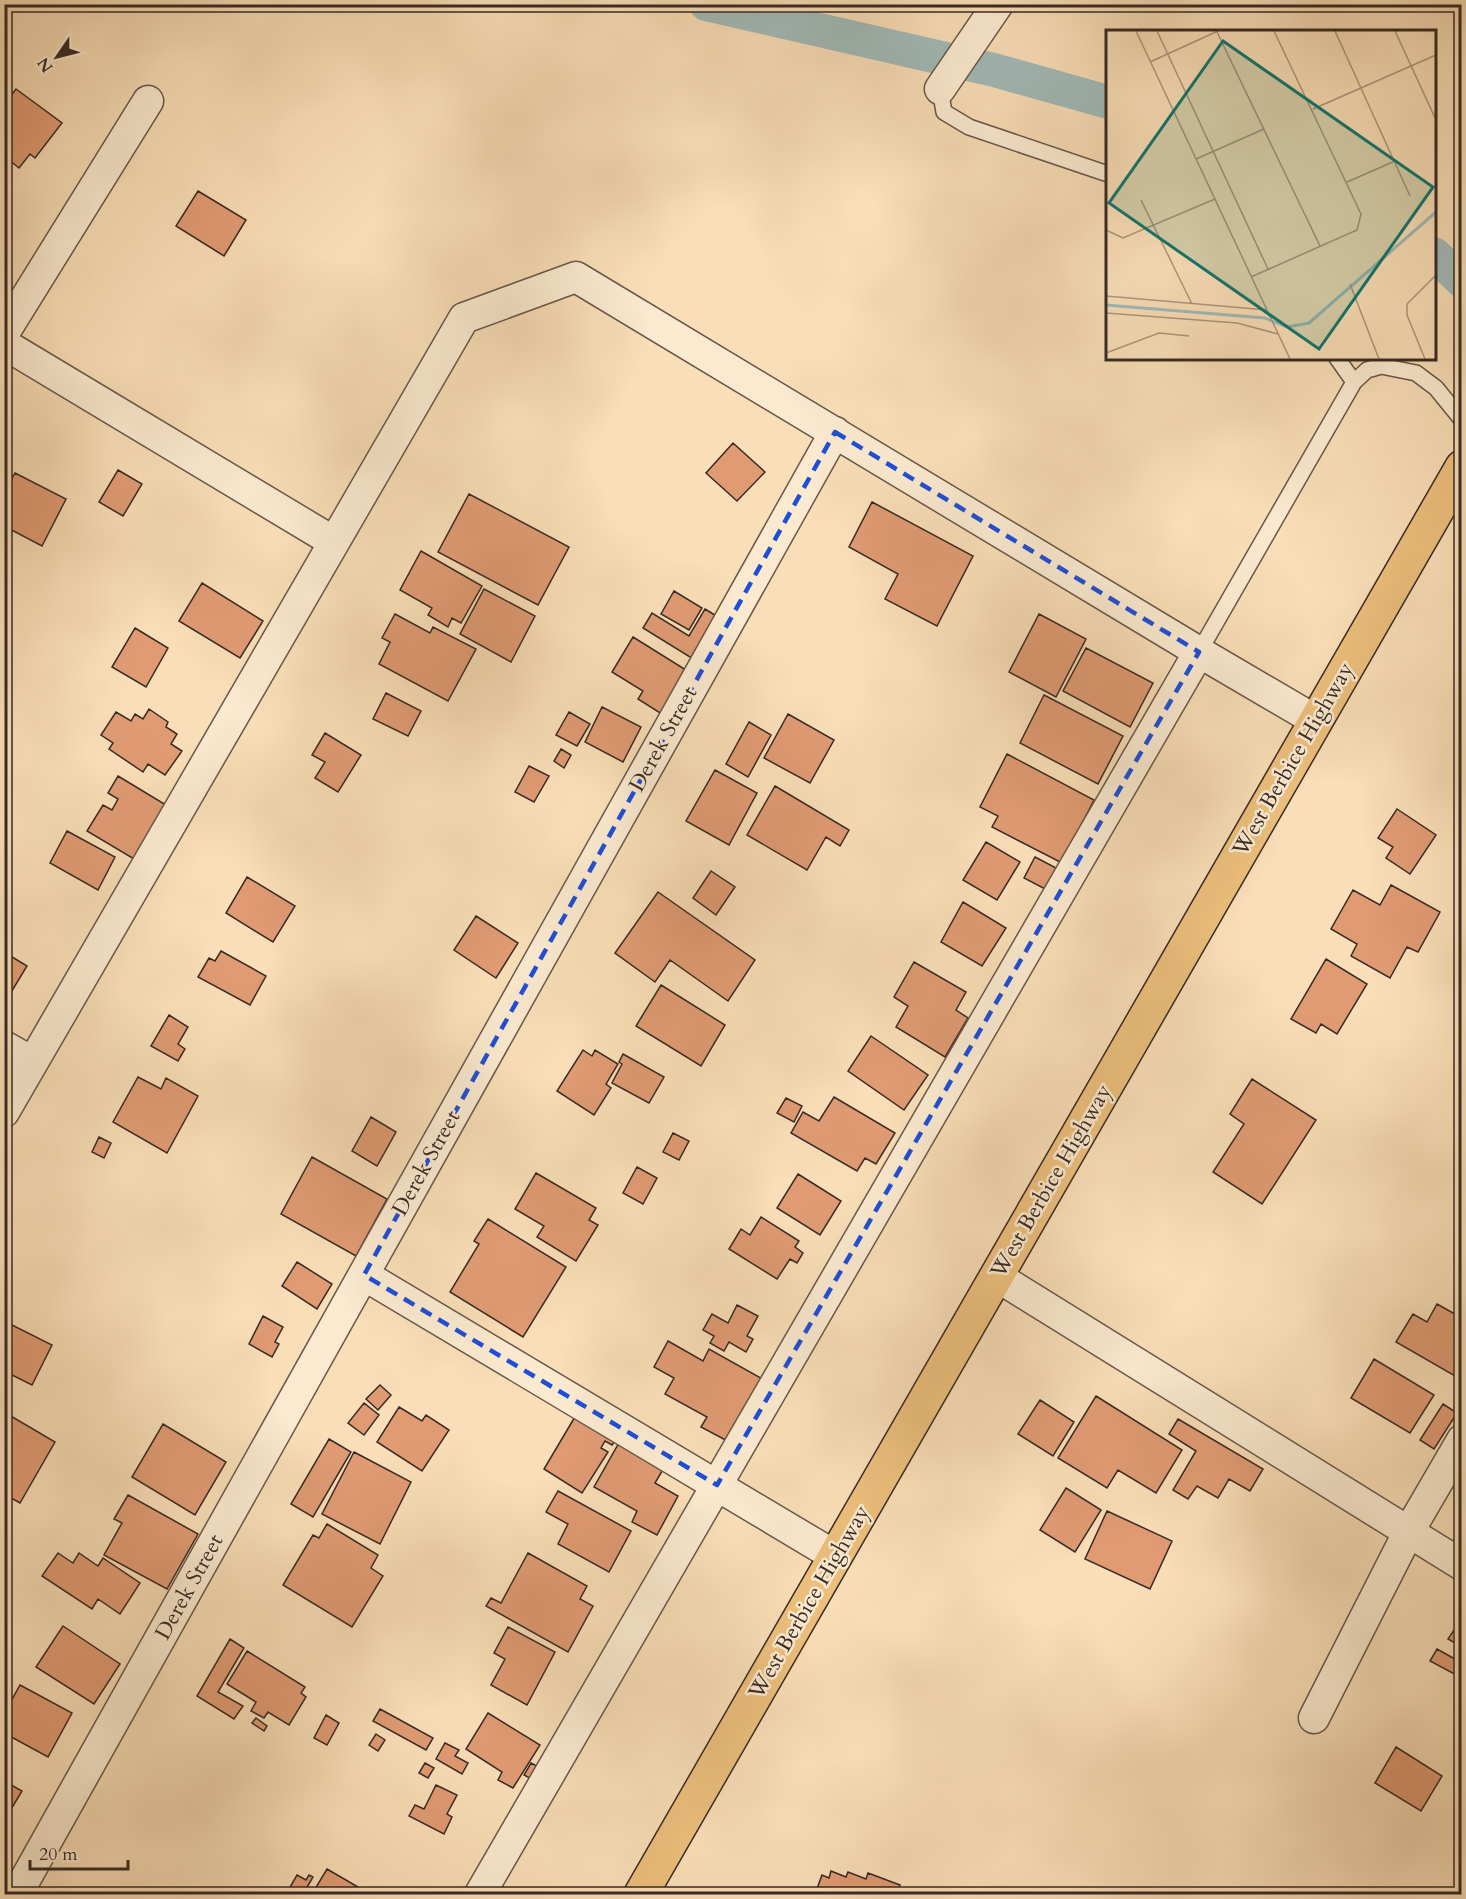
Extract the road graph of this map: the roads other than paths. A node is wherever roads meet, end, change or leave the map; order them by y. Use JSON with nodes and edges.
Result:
{"nodes":[{"id":1,"x":998,"y":4,"type":"edge"},
{"id":2,"x":940,"y":89,"type":"joint"},
{"id":3,"x":148,"y":100,"type":"dead end"},
{"id":4,"x":1106,"y":174,"type":"edge"},
{"id":5,"x":4,"y":333,"type":"edge"},
{"id":6,"x":4,"y":344,"type":"edge"},
{"id":7,"x":1338,"y":360,"type":"edge"},
{"id":8,"x":1354,"y":382,"type":"junction"},
{"id":9,"x":1461,"y":420,"type":"edge"},
{"id":10,"x":835,"y":432,"type":"junction"},
{"id":11,"x":1458,"y":484,"type":"edge"},
{"id":12,"x":334,"y":542,"type":"junction"},
{"id":13,"x":1199,"y":652,"type":"junction"},
{"id":14,"x":1315,"y":720,"type":"junction"},
{"id":15,"x":4,"y":1046,"type":"edge"},
{"id":16,"x":32,"y":1062,"type":"junction"},
{"id":17,"x":4,"y":1112,"type":"edge"},
{"id":18,"x":364,"y":1275,"type":"junction"},
{"id":19,"x":996,"y":1276,"type":"junction"},
{"id":20,"x":1461,"y":1440,"type":"edge"},
{"id":21,"x":717,"y":1485,"type":"junction"},
{"id":22,"x":1409,"y":1531,"type":"junction"},
{"id":23,"x":836,"y":1556,"type":"junction"},
{"id":24,"x":1461,"y":1565,"type":"edge"},
{"id":25,"x":1314,"y":1718,"type":"dead end"},
{"id":26,"x":17,"y":1894,"type":"edge"},
{"id":27,"x":480,"y":1894,"type":"edge"},
{"id":28,"x":641,"y":1894,"type":"edge"}],
"edges":[{"from":1,"to":2,"type":"street"},
{"from":2,"to":4,"type":"lane"},
{"from":3,"to":5,"type":"street"},
{"from":6,"to":12,"type":"street"},
{"from":7,"to":8,"type":"lane"},
{"from":8,"to":9,"type":"lane"},
{"from":8,"to":13,"type":"lane"},
{"from":10,"to":12,"type":"street"},
{"from":10,"to":13,"type":"street"},
{"from":10,"to":18,"type":"street","name":"Derek Street"},
{"from":11,"to":14,"type":"main road","name":"West Berbice Highway"},
{"from":12,"to":16,"type":"street"},
{"from":13,"to":14,"type":"street"},
{"from":13,"to":21,"type":"street"},
{"from":14,"to":19,"type":"main road","name":"West Berbice Highway"},
{"from":15,"to":16,"type":"street"},
{"from":16,"to":17,"type":"street"},
{"from":18,"to":21,"type":"street"},
{"from":18,"to":26,"type":"street","name":"Derek Street"},
{"from":19,"to":22,"type":"street"},
{"from":19,"to":23,"type":"main road","name":"West Berbice Highway"},
{"from":20,"to":22,"type":"street"},
{"from":21,"to":23,"type":"street"},
{"from":21,"to":27,"type":"street"},
{"from":22,"to":24,"type":"street"},
{"from":22,"to":25,"type":"street"},
{"from":23,"to":28,"type":"main road","name":"West Berbice Highway"}]}
